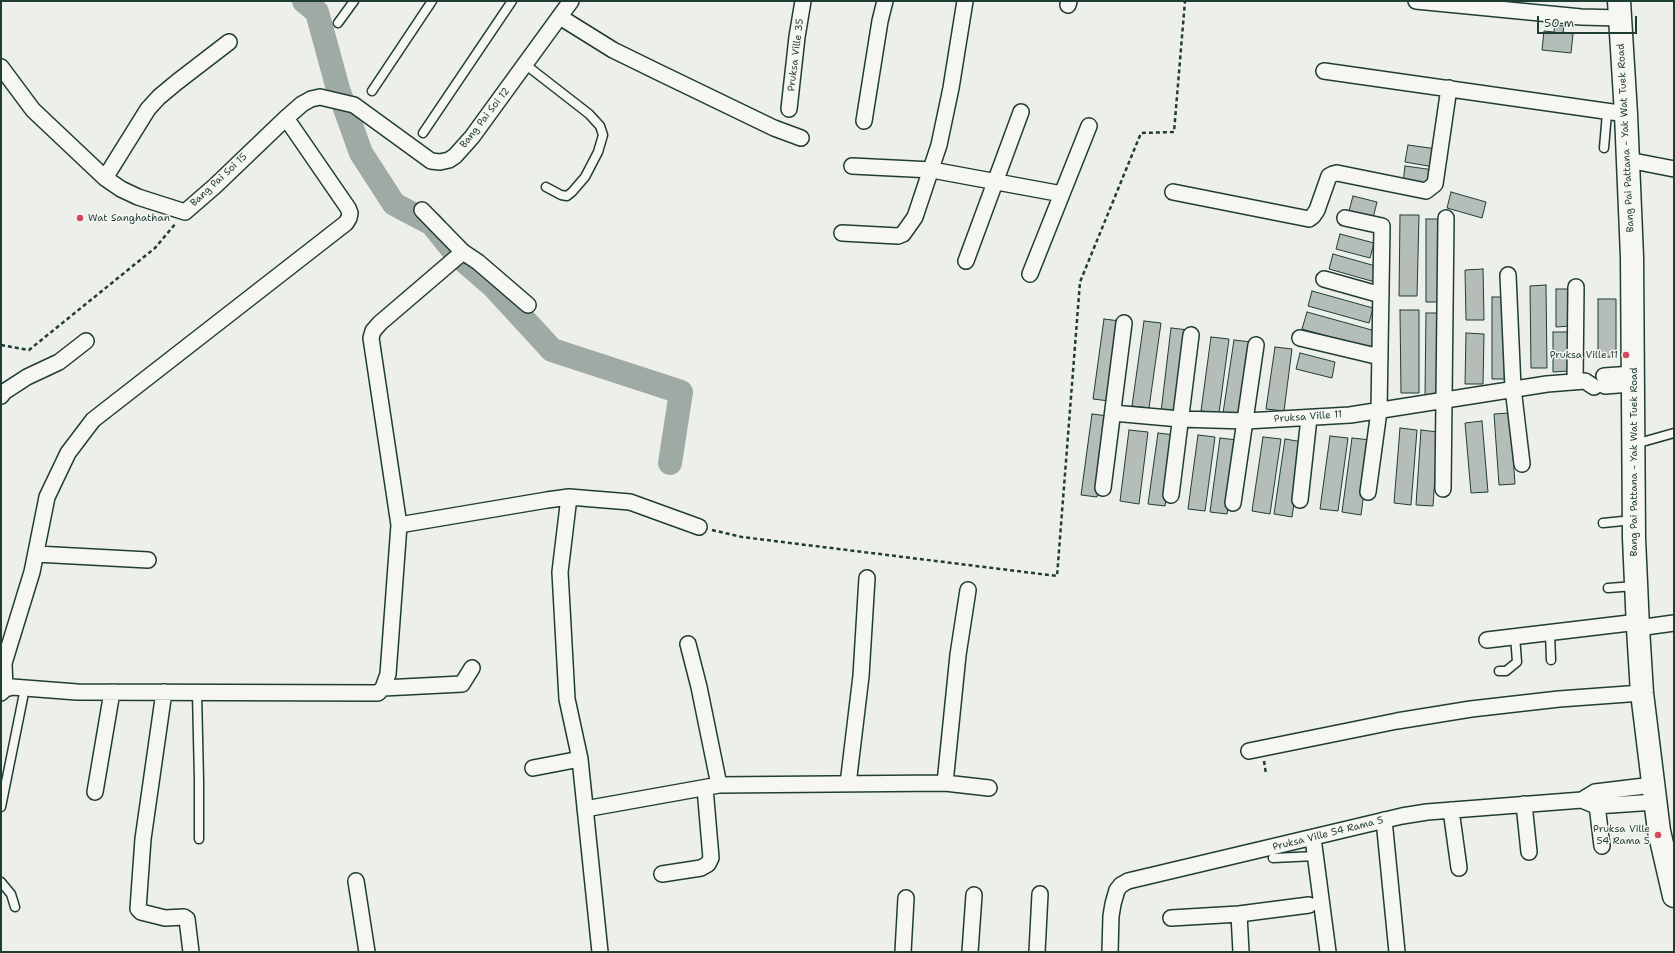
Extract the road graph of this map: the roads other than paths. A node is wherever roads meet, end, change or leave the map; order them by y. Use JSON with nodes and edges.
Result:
{"nodes":[{"id":1,"x":354,"y":1,"type":"edge"},
{"id":2,"x":432,"y":1,"type":"edge"},
{"id":3,"x":512,"y":1,"type":"edge"},
{"id":4,"x":571,"y":1,"type":"edge"},
{"id":5,"x":803,"y":1,"type":"edge"},
{"id":6,"x":885,"y":1,"type":"edge"},
{"id":7,"x":965,"y":1,"type":"edge"},
{"id":8,"x":1416,"y":1,"type":"edge"},
{"id":9,"x":1620,"y":10,"type":"edge"},
{"id":10,"x":560,"y":17,"type":"junction"},
{"id":11,"x":338,"y":23,"type":"dead end"},
{"id":12,"x":230,"y":42,"type":"dead end"},
{"id":13,"x":526,"y":65,"type":"junction"},
{"id":14,"x":1,"y":67,"type":"edge"},
{"id":15,"x":1324,"y":71,"type":"dead end"},
{"id":16,"x":1449,"y":88,"type":"junction"},
{"id":17,"x":372,"y":91,"type":"dead end"},
{"id":18,"x":354,"y":106,"type":"joint"},
{"id":19,"x":789,"y":109,"type":"dead end"},
{"id":20,"x":1021,"y":112,"type":"dead end"},
{"id":21,"x":1617,"y":114,"type":"junction"},
{"id":22,"x":286,"y":118,"type":"junction"},
{"id":23,"x":864,"y":121,"type":"dead end"},
{"id":24,"x":1089,"y":126,"type":"dead end"},
{"id":25,"x":422,"y":133,"type":"dead end"},
{"id":26,"x":801,"y":138,"type":"dead end"},
{"id":27,"x":1604,"y":148,"type":"dead end"},
{"id":28,"x":1628,"y":160,"type":"junction"},
{"id":29,"x":852,"y":166,"type":"dead end"},
{"id":30,"x":1674,"y":169,"type":"edge"},
{"id":31,"x":932,"y":170,"type":"junction"},
{"id":32,"x":105,"y":178,"type":"junction"},
{"id":33,"x":996,"y":182,"type":"junction"},
{"id":34,"x":546,"y":187,"type":"dead end"},
{"id":35,"x":1173,"y":192,"type":"dead end"},
{"id":36,"x":1062,"y":194,"type":"junction"},
{"id":37,"x":422,"y":210,"type":"dead end"},
{"id":38,"x":1345,"y":218,"type":"dead end"},
{"id":39,"x":1446,"y":218,"type":"dead end"},
{"id":40,"x":842,"y":233,"type":"dead end"},
{"id":41,"x":458,"y":257,"type":"junction"},
{"id":42,"x":966,"y":261,"type":"dead end"},
{"id":43,"x":1030,"y":274,"type":"dead end"},
{"id":44,"x":1508,"y":275,"type":"dead end"},
{"id":45,"x":1324,"y":279,"type":"dead end"},
{"id":46,"x":1576,"y":287,"type":"dead end"},
{"id":47,"x":1381,"y":295,"type":"junction"},
{"id":48,"x":528,"y":305,"type":"dead end"},
{"id":49,"x":1124,"y":323,"type":"dead end"},
{"id":50,"x":1191,"y":335,"type":"dead end"},
{"id":51,"x":1300,"y":338,"type":"dead end"},
{"id":52,"x":86,"y":341,"type":"dead end"},
{"id":53,"x":1256,"y":345,"type":"dead end"},
{"id":54,"x":1380,"y":357,"type":"junction"},
{"id":55,"x":1633,"y":379,"type":"junction"},
{"id":56,"x":1593,"y":381,"type":"junction"},
{"id":57,"x":1513,"y":388,"type":"junction"},
{"id":58,"x":1,"y":396,"type":"edge"},
{"id":59,"x":1444,"y":401,"type":"junction"},
{"id":60,"x":1379,"y":411,"type":"junction"},
{"id":61,"x":1113,"y":413,"type":"junction"},
{"id":62,"x":1309,"y":418,"type":"junction"},
{"id":63,"x":1180,"y":419,"type":"junction"},
{"id":64,"x":1246,"y":421,"type":"junction"},
{"id":65,"x":1674,"y":433,"type":"edge"},
{"id":66,"x":1634,"y":444,"type":"junction"},
{"id":67,"x":1522,"y":464,"type":"dead end"},
{"id":68,"x":1103,"y":488,"type":"dead end"},
{"id":69,"x":1443,"y":489,"type":"dead end"},
{"id":70,"x":1368,"y":492,"type":"dead end"},
{"id":71,"x":1170,"y":495,"type":"dead end"},
{"id":72,"x":569,"y":497,"type":"junction"},
{"id":73,"x":1300,"y":500,"type":"dead end"},
{"id":74,"x":1233,"y":503,"type":"dead end"},
{"id":75,"x":1634,"y":520,"type":"junction"},
{"id":76,"x":1603,"y":523,"type":"dead end"},
{"id":77,"x":399,"y":525,"type":"junction"},
{"id":78,"x":699,"y":527,"type":"road end"},
{"id":79,"x":36,"y":554,"type":"junction"},
{"id":80,"x":148,"y":560,"type":"dead end"},
{"id":81,"x":867,"y":578,"type":"dead end"},
{"id":82,"x":1636,"y":586,"type":"junction"},
{"id":83,"x":1608,"y":588,"type":"dead end"},
{"id":84,"x":968,"y":590,"type":"dead end"},
{"id":85,"x":1674,"y":624,"type":"edge"},
{"id":86,"x":1638,"y":625,"type":"junction"},
{"id":87,"x":1550,"y":632,"type":"junction"},
{"id":88,"x":1515,"y":636,"type":"junction"},
{"id":89,"x":1487,"y":640,"type":"dead end"},
{"id":90,"x":688,"y":644,"type":"dead end"},
{"id":91,"x":1551,"y":660,"type":"dead end"},
{"id":92,"x":472,"y":668,"type":"dead end"},
{"id":93,"x":1499,"y":671,"type":"dead end"},
{"id":94,"x":26,"y":688,"type":"junction"},
{"id":95,"x":383,"y":688,"type":"junction"},
{"id":96,"x":3,"y":691,"type":"edge"},
{"id":97,"x":112,"y":692,"type":"junction"},
{"id":98,"x":164,"y":692,"type":"junction"},
{"id":99,"x":197,"y":693,"type":"junction"},
{"id":100,"x":1642,"y":693,"type":"junction"},
{"id":101,"x":1249,"y":751,"type":"dead end"},
{"id":102,"x":580,"y":759,"type":"junction"},
{"id":103,"x":533,"y":768,"type":"dead end"},
{"id":104,"x":945,"y":783,"type":"junction"},
{"id":105,"x":848,"y":784,"type":"junction"},
{"id":106,"x":712,"y":787,"type":"junction"},
{"id":107,"x":989,"y":788,"type":"dead end"},
{"id":108,"x":95,"y":792,"type":"dead end"},
{"id":109,"x":1654,"y":794,"type":"junction"},
{"id":110,"x":1596,"y":799,"type":"junction"},
{"id":111,"x":1524,"y":804,"type":"junction"},
{"id":112,"x":1,"y":806,"type":"edge"},
{"id":113,"x":585,"y":808,"type":"junction"},
{"id":114,"x":1451,"y":810,"type":"junction"},
{"id":115,"x":1384,"y":820,"type":"junction"},
{"id":116,"x":1313,"y":838,"type":"junction"},
{"id":117,"x":198,"y":840,"type":"dead end"},
{"id":118,"x":1667,"y":840,"type":"edge"},
{"id":119,"x":1602,"y":846,"type":"dead end"},
{"id":120,"x":1529,"y":852,"type":"dead end"},
{"id":121,"x":1316,"y":856,"type":"junction"},
{"id":122,"x":1273,"y":858,"type":"dead end"},
{"id":123,"x":1460,"y":868,"type":"dead end"},
{"id":124,"x":662,"y":874,"type":"dead end"},
{"id":125,"x":356,"y":880,"type":"dead end"},
{"id":126,"x":1,"y":882,"type":"edge"},
{"id":127,"x":1673,"y":890,"type":"edge"},
{"id":128,"x":1040,"y":894,"type":"dead end"},
{"id":129,"x":974,"y":895,"type":"dead end"},
{"id":130,"x":906,"y":898,"type":"dead end"},
{"id":131,"x":1309,"y":905,"type":"dead end"},
{"id":132,"x":15,"y":907,"type":"dead end"},
{"id":133,"x":1238,"y":914,"type":"junction"},
{"id":134,"x":1171,"y":918,"type":"dead end"},
{"id":135,"x":191,"y":952,"type":"edge"},
{"id":136,"x":367,"y":952,"type":"edge"},
{"id":137,"x":600,"y":952,"type":"edge"},
{"id":138,"x":903,"y":952,"type":"edge"},
{"id":139,"x":970,"y":952,"type":"edge"},
{"id":140,"x":1037,"y":952,"type":"edge"},
{"id":141,"x":1110,"y":952,"type":"edge"},
{"id":142,"x":1241,"y":952,"type":"edge"},
{"id":143,"x":1328,"y":952,"type":"edge"},
{"id":144,"x":1397,"y":952,"type":"edge"}],
"edges":[{"from":1,"to":11,"type":"lane"},
{"from":2,"to":17,"type":"lane"},
{"from":3,"to":25,"type":"lane"},
{"from":4,"to":10,"type":"street","name":"Bang Pai Soi 12"},
{"from":5,"to":19,"type":"street","name":"Pruksa Ville 35"},
{"from":6,"to":23,"type":"street"},
{"from":7,"to":31,"type":"street"},
{"from":8,"to":9,"type":"street"},
{"from":9,"to":21,"type":"street","name":"Bang Pai Pattana - Yak Wat Tuek Road"},
{"from":10,"to":13,"type":"street","name":"Bang Pai Soi 12"},
{"from":10,"to":26,"type":"street"},
{"from":12,"to":32,"type":"street"},
{"from":13,"to":18,"type":"street","name":"Bang Pai Soi 12"},
{"from":13,"to":34,"type":"lane"},
{"from":14,"to":32,"type":"street","name":"Bang Pai Soi 15"},
{"from":15,"to":16,"type":"street"},
{"from":16,"to":21,"type":"street"},
{"from":16,"to":35,"type":"street"},
{"from":18,"to":22,"type":"street","name":"Bang Pai Soi 15"},
{"from":20,"to":33,"type":"street"},
{"from":21,"to":27,"type":"lane"},
{"from":21,"to":28,"type":"street","name":"Bang Pai Pattana - Yak Wat Tuek Road"},
{"from":22,"to":32,"type":"street","name":"Bang Pai Soi 15"},
{"from":22,"to":79,"type":"street"},
{"from":24,"to":36,"type":"street"},
{"from":28,"to":30,"type":"street"},
{"from":28,"to":55,"type":"street","name":"Bang Pai Pattana - Yak Wat Tuek Road"},
{"from":29,"to":31,"type":"street"},
{"from":31,"to":33,"type":"street"},
{"from":31,"to":40,"type":"street"},
{"from":33,"to":36,"type":"street"},
{"from":33,"to":42,"type":"street"},
{"from":36,"to":43,"type":"street"},
{"from":37,"to":41,"type":"street"},
{"from":38,"to":47,"type":"street"},
{"from":39,"to":59,"type":"street"},
{"from":41,"to":48,"type":"street"},
{"from":41,"to":77,"type":"street"},
{"from":44,"to":57,"type":"street"},
{"from":45,"to":47,"type":"street"},
{"from":46,"to":56,"type":"street"},
{"from":47,"to":54,"type":"street"},
{"from":49,"to":61,"type":"street"},
{"from":50,"to":63,"type":"street"},
{"from":51,"to":54,"type":"street"},
{"from":52,"to":58,"type":"street"},
{"from":53,"to":64,"type":"street"},
{"from":54,"to":60,"type":"street"},
{"from":55,"to":56,"type":"street","name":"Pruksa Ville 11"},
{"from":55,"to":66,"type":"street","name":"Bang Pai Pattana - Yak Wat Tuek Road"},
{"from":56,"to":57,"type":"street","name":"Pruksa Ville 11"},
{"from":57,"to":59,"type":"street","name":"Pruksa Ville 11"},
{"from":57,"to":67,"type":"street"},
{"from":59,"to":60,"type":"street","name":"Pruksa Ville 11"},
{"from":59,"to":69,"type":"street"},
{"from":60,"to":62,"type":"street","name":"Pruksa Ville 11"},
{"from":60,"to":70,"type":"street"},
{"from":61,"to":63,"type":"street","name":"Pruksa Ville 11"},
{"from":61,"to":68,"type":"street"},
{"from":62,"to":64,"type":"street","name":"Pruksa Ville 11"},
{"from":62,"to":73,"type":"street"},
{"from":63,"to":64,"type":"street","name":"Pruksa Ville 11"},
{"from":63,"to":71,"type":"street"},
{"from":64,"to":74,"type":"street"},
{"from":65,"to":66,"type":"lane"},
{"from":66,"to":75,"type":"street","name":"Bang Pai Pattana - Yak Wat Tuek Road"},
{"from":72,"to":77,"type":"street"},
{"from":72,"to":78,"type":"street"},
{"from":72,"to":102,"type":"street"},
{"from":75,"to":76,"type":"lane"},
{"from":75,"to":82,"type":"street","name":"Bang Pai Pattana - Yak Wat Tuek Road"},
{"from":77,"to":95,"type":"street"},
{"from":79,"to":80,"type":"street"},
{"from":79,"to":96,"type":"street"},
{"from":81,"to":105,"type":"street"},
{"from":82,"to":83,"type":"lane"},
{"from":82,"to":86,"type":"street","name":"Bang Pai Pattana - Yak Wat Tuek Road"},
{"from":84,"to":104,"type":"street"},
{"from":85,"to":86,"type":"street"},
{"from":86,"to":87,"type":"street"},
{"from":86,"to":100,"type":"street","name":"Bang Pai Pattana - Yak Wat Tuek Road"},
{"from":87,"to":88,"type":"street"},
{"from":87,"to":91,"type":"lane"},
{"from":88,"to":89,"type":"street"},
{"from":88,"to":93,"type":"lane"},
{"from":90,"to":106,"type":"street"},
{"from":92,"to":95,"type":"street"},
{"from":94,"to":96,"type":"street"},
{"from":94,"to":97,"type":"street"},
{"from":94,"to":112,"type":"lane"},
{"from":95,"to":99,"type":"street"},
{"from":97,"to":98,"type":"street"},
{"from":97,"to":108,"type":"street"},
{"from":98,"to":99,"type":"street"},
{"from":98,"to":135,"type":"street"},
{"from":99,"to":117,"type":"lane"},
{"from":100,"to":101,"type":"street"},
{"from":100,"to":109,"type":"street","name":"Bang Pai Pattana - Yak Wat Tuek Road"},
{"from":102,"to":103,"type":"street"},
{"from":102,"to":113,"type":"street"},
{"from":104,"to":105,"type":"street"},
{"from":104,"to":107,"type":"street"},
{"from":105,"to":106,"type":"street"},
{"from":106,"to":113,"type":"street"},
{"from":106,"to":124,"type":"street"},
{"from":109,"to":110,"type":"street"},
{"from":109,"to":118,"type":"street","name":"Bang Pai Pattana - Yak Wat Tuek Road"},
{"from":110,"to":111,"type":"street","name":"Pruksa Ville 54 Rama 5"},
{"from":110,"to":119,"type":"street"},
{"from":111,"to":114,"type":"street","name":"Pruksa Ville 54 Rama 5"},
{"from":111,"to":120,"type":"street"},
{"from":113,"to":137,"type":"street"},
{"from":114,"to":115,"type":"street","name":"Pruksa Ville 54 Rama 5"},
{"from":114,"to":123,"type":"street"},
{"from":115,"to":116,"type":"street","name":"Pruksa Ville 54 Rama 5"},
{"from":115,"to":144,"type":"street"},
{"from":116,"to":121,"type":"street"},
{"from":116,"to":141,"type":"street","name":"Pruksa Ville 54 Rama 5"},
{"from":118,"to":127,"type":"street","name":"Bang Pai Pattana - Yak Wat Tuek Road"},
{"from":121,"to":122,"type":"lane"},
{"from":121,"to":143,"type":"street"},
{"from":125,"to":136,"type":"street"},
{"from":126,"to":132,"type":"lane"},
{"from":128,"to":140,"type":"street"},
{"from":129,"to":139,"type":"street"},
{"from":130,"to":138,"type":"street"},
{"from":131,"to":133,"type":"street"},
{"from":133,"to":134,"type":"street"},
{"from":133,"to":142,"type":"street"}]}
